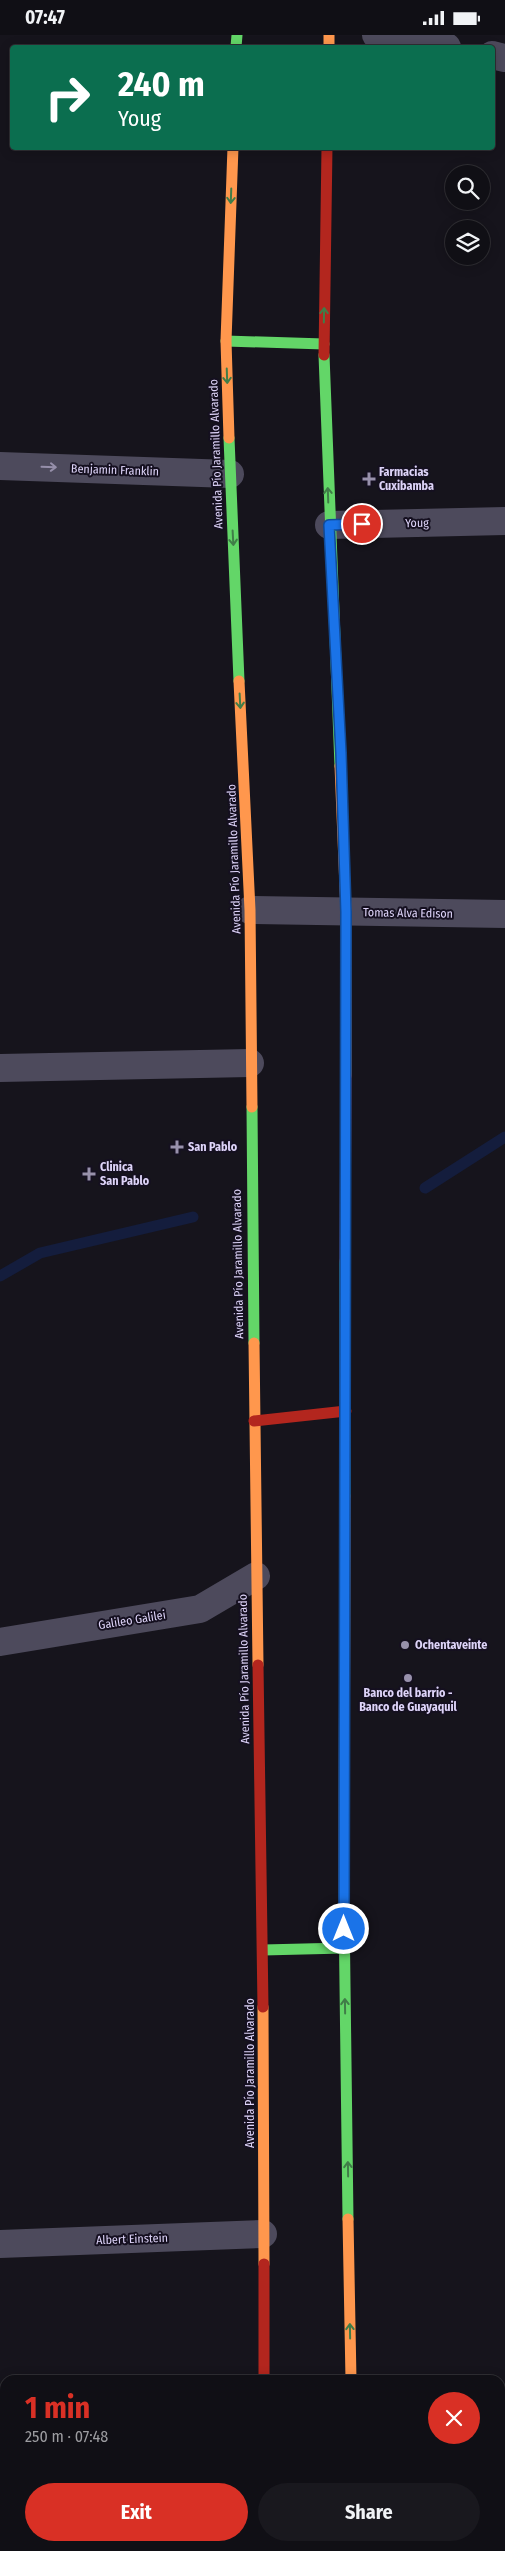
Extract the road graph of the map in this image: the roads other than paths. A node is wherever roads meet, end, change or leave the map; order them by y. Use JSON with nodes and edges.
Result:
{"nodes":[{"id":1,"x":376,"y":35,"type":"edge"},
{"id":2,"x":436,"y":45,"type":"edge"},
{"id":3,"x":233,"y":150,"type":"edge"},
{"id":4,"x":327,"y":150,"type":"edge"},
{"id":5,"x":226,"y":341,"type":"junction"},
{"id":6,"x":324,"y":344,"type":"junction"},
{"id":7,"x":0,"y":466,"type":"edge"},
{"id":8,"x":230,"y":474,"type":"junction"},
{"id":9,"x":505,"y":521,"type":"edge"},
{"id":10,"x":329,"y":525,"type":"junction"},
{"id":11,"x":250,"y":910,"type":"junction"},
{"id":12,"x":346,"y":912,"type":"junction"},
{"id":13,"x":505,"y":914,"type":"edge"},
{"id":14,"x":250,"y":1063,"type":"junction"},
{"id":15,"x":0,"y":1068,"type":"edge"},
{"id":16,"x":346,"y":1411,"type":"junction"},
{"id":17,"x":254,"y":1421,"type":"junction"},
{"id":18,"x":256,"y":1576,"type":"junction"},
{"id":19,"x":0,"y":1642,"type":"edge"},
{"id":20,"x":344,"y":1948,"type":"junction"},
{"id":21,"x":263,"y":1950,"type":"junction"},
{"id":22,"x":264,"y":2234,"type":"junction"},
{"id":23,"x":0,"y":2244,"type":"edge"},
{"id":24,"x":264,"y":2375,"type":"edge"},
{"id":25,"x":351,"y":2375,"type":"edge"}],
"edges":[{"from":1,"to":2,"type":"street"},
{"from":3,"to":5,"type":"main road","name":"Avenida Pío Jaramillo Alvarado","one_way":true},
{"from":6,"to":4,"type":"main road","one_way":true},
{"from":5,"to":6,"type":"main road"},
{"from":5,"to":8,"type":"main road","name":"Avenida Pío Jaramillo Alvarado","one_way":true},
{"from":10,"to":6,"type":"main road","one_way":true},
{"from":7,"to":8,"type":"street","name":"Benjamin Franklin","one_way":true},
{"from":8,"to":11,"type":"main road","name":"Avenida Pío Jaramillo Alvarado","one_way":true},
{"from":9,"to":10,"type":"street","name":"Youg"},
{"from":10,"to":12,"type":"main road"},
{"from":11,"to":12,"type":"street","name":"Tomas Alva Edison"},
{"from":11,"to":14,"type":"main road","name":"Avenida Pío Jaramillo Alvarado"},
{"from":12,"to":13,"type":"street","name":"Tomas Alva Edison"},
{"from":12,"to":16,"type":"main road"},
{"from":14,"to":15,"type":"street"},
{"from":14,"to":17,"type":"main road","name":"Avenida Pío Jaramillo Alvarado"},
{"from":16,"to":17,"type":"main road"},
{"from":16,"to":20,"type":"main road"},
{"from":17,"to":18,"type":"main road","name":"Avenida Pío Jaramillo Alvarado"},
{"from":18,"to":19,"type":"street","name":"Galileo Galilei"},
{"from":18,"to":21,"type":"main road","name":"Avenida Pío Jaramillo Alvarado"},
{"from":20,"to":21,"type":"main road"},
{"from":25,"to":20,"type":"main road","one_way":true},
{"from":21,"to":22,"type":"main road","name":"Avenida Pío Jaramillo Alvarado"},
{"from":22,"to":23,"type":"street","name":"Albert Einstein"},
{"from":22,"to":24,"type":"main road","name":"Avenida Pío Jaramillo Alvarado"}]}
